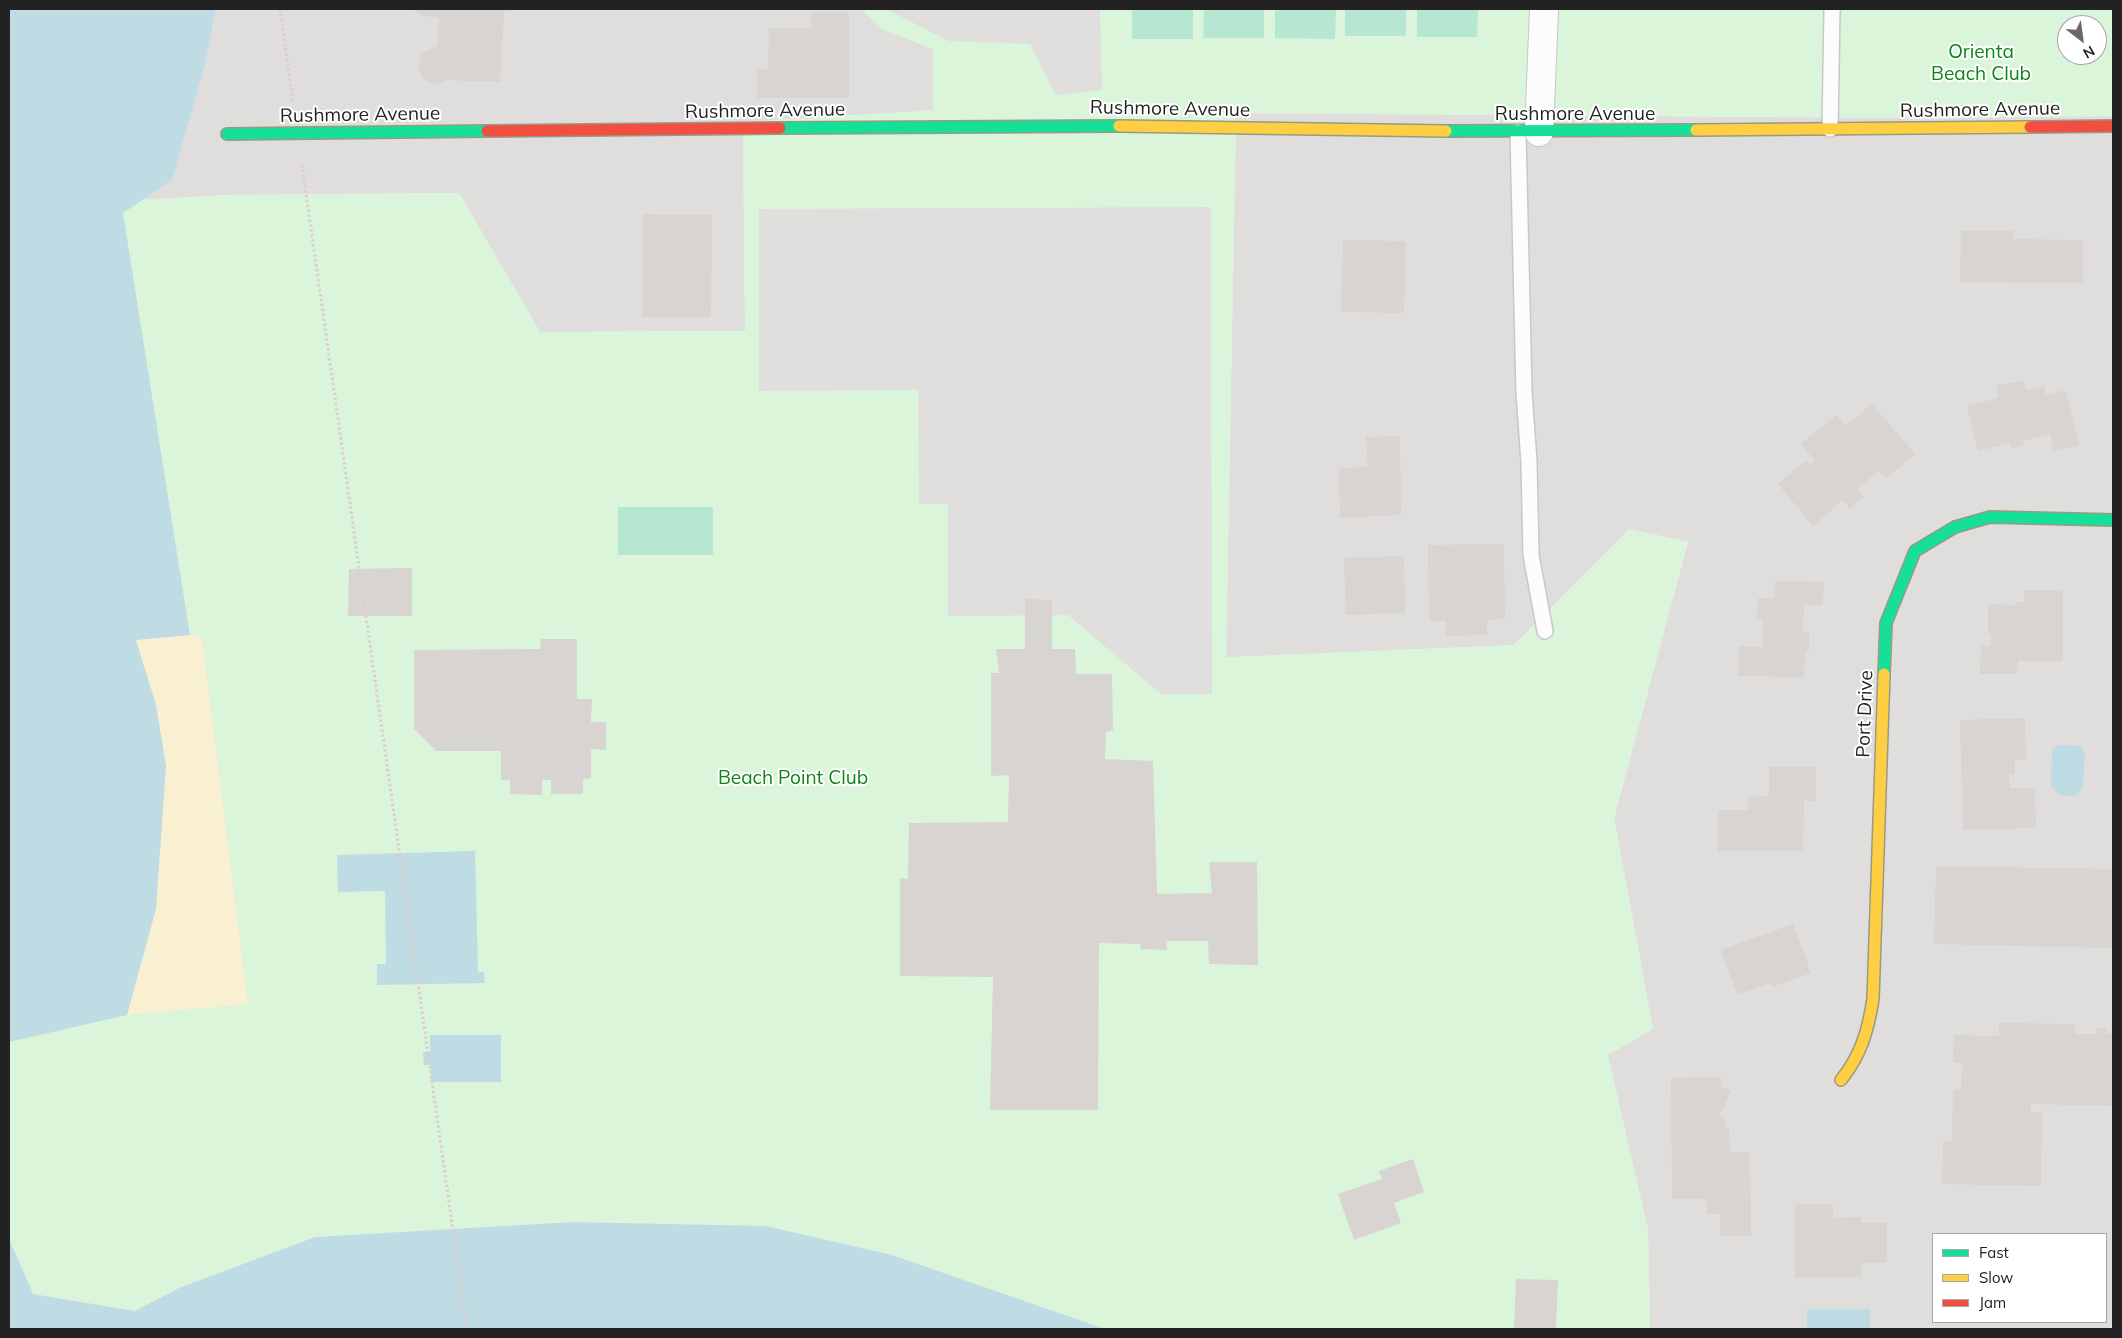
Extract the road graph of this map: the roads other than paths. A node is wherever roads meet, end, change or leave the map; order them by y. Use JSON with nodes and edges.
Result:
{"nodes":[{"id":1,"x":1544,"y":9,"type":"edge"},
{"id":2,"x":1832,"y":9,"type":"edge"},
{"id":3,"x":2113,"y":126,"type":"edge"},
{"id":4,"x":1830,"y":129,"type":"junction"},
{"id":5,"x":1528,"y":132,"type":"junction"},
{"id":6,"x":226,"y":134,"type":"dead end"},
{"id":7,"x":2113,"y":520,"type":"edge"},
{"id":8,"x":1546,"y":631,"type":"dead end"},
{"id":9,"x":1840,"y":1080,"type":"dead end"}],
"edges":[{"from":1,"to":5,"type":"street"},
{"from":2,"to":4,"type":"lane"},
{"from":3,"to":4,"type":"street","name":"Rushmore Avenue"},
{"from":4,"to":5,"type":"street","name":"Rushmore Avenue"},
{"from":5,"to":6,"type":"street","name":"Rushmore Avenue"},
{"from":5,"to":8,"type":"lane"},
{"from":7,"to":9,"type":"street","name":"Port Drive"}]}
